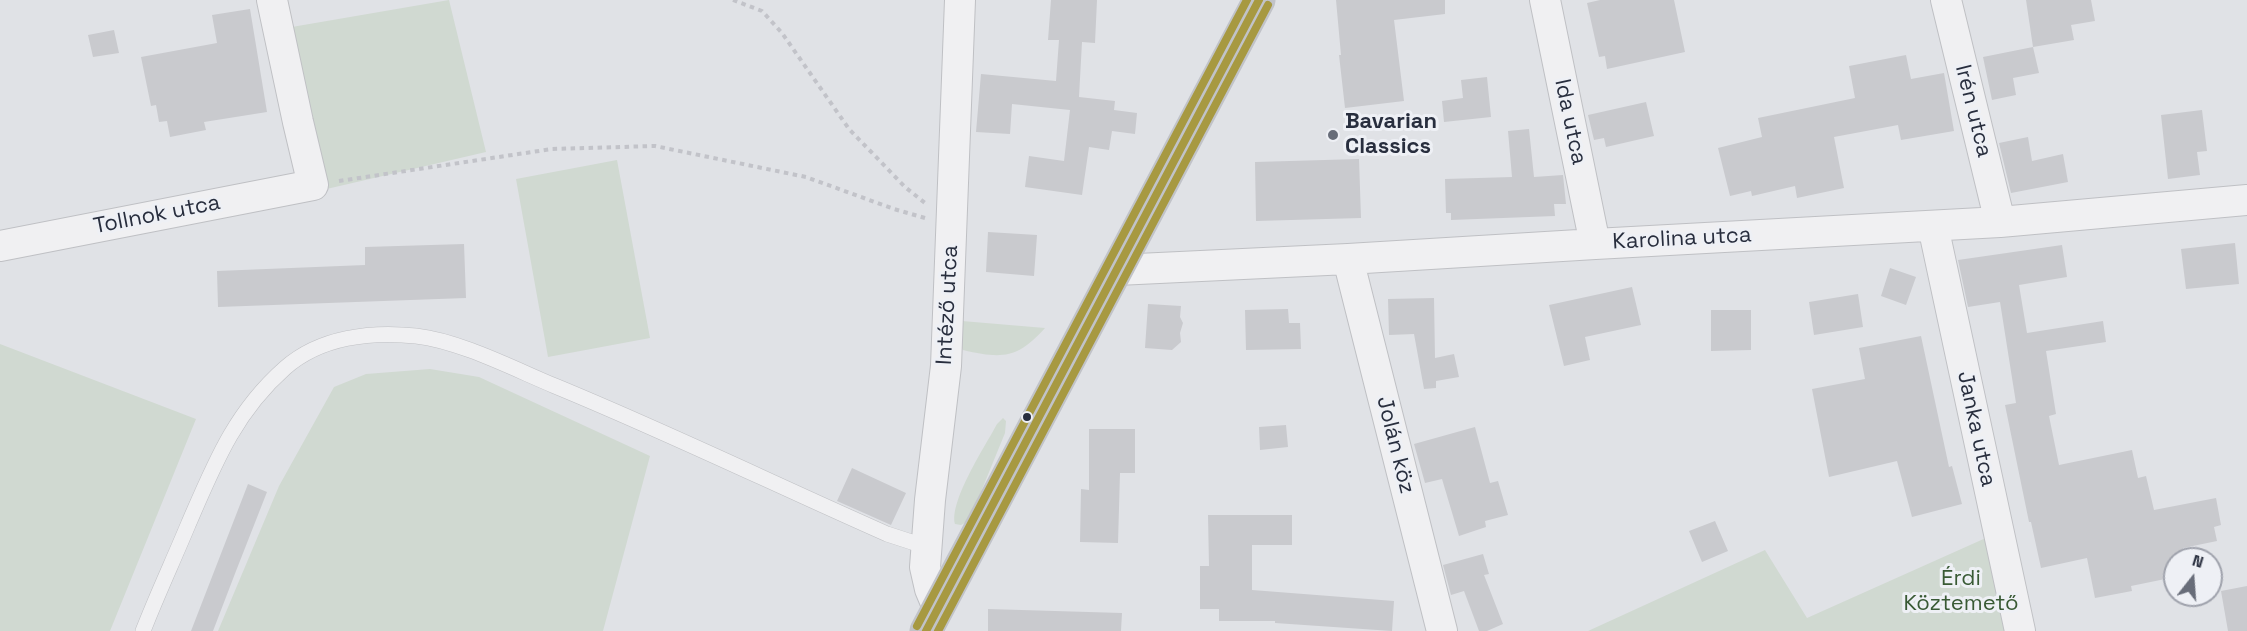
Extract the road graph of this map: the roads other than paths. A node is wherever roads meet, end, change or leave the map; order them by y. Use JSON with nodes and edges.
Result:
{"nodes":[{"id":1,"x":273,"y":0,"type":"edge"},
{"id":2,"x":960,"y":0,"type":"edge"},
{"id":3,"x":1259,"y":0,"type":"edge"},
{"id":4,"x":1545,"y":0,"type":"edge"},
{"id":5,"x":1946,"y":0,"type":"edge"},
{"id":6,"x":2247,"y":200,"type":"edge"},
{"id":7,"x":2000,"y":222,"type":"junction"},
{"id":8,"x":1933,"y":226,"type":"junction"},
{"id":9,"x":1594,"y":243,"type":"junction"},
{"id":10,"x":0,"y":246,"type":"edge"},
{"id":11,"x":1348,"y":259,"type":"junction"},
{"id":12,"x":1117,"y":270,"type":"junction"},
{"id":13,"x":927,"y":547,"type":"junction"},
{"id":14,"x":932,"y":619,"type":"edge"},
{"id":15,"x":142,"y":631,"type":"edge"},
{"id":16,"x":1442,"y":631,"type":"edge"},
{"id":17,"x":2020,"y":631,"type":"edge"}],
"edges":[{"from":1,"to":10,"type":"street","name":"Tollnok utca"},
{"from":2,"to":13,"type":"street","name":"Intéző utca"},
{"from":3,"to":12,"type":"main road"},
{"from":4,"to":9,"type":"street","name":"Ida utca"},
{"from":5,"to":7,"type":"street","name":"Irén utca"},
{"from":6,"to":7,"type":"street","name":"Karolina utca"},
{"from":7,"to":8,"type":"street","name":"Karolina utca"},
{"from":8,"to":9,"type":"street","name":"Karolina utca"},
{"from":8,"to":17,"type":"street","name":"Janka utca"},
{"from":9,"to":11,"type":"street","name":"Karolina utca"},
{"from":11,"to":12,"type":"street","name":"Karolina utca"},
{"from":11,"to":16,"type":"street","name":"Jolán köz"},
{"from":12,"to":14,"type":"main road"},
{"from":13,"to":14,"type":"street","name":"Intéző utca"},
{"from":13,"to":15,"type":"lane"}]}
